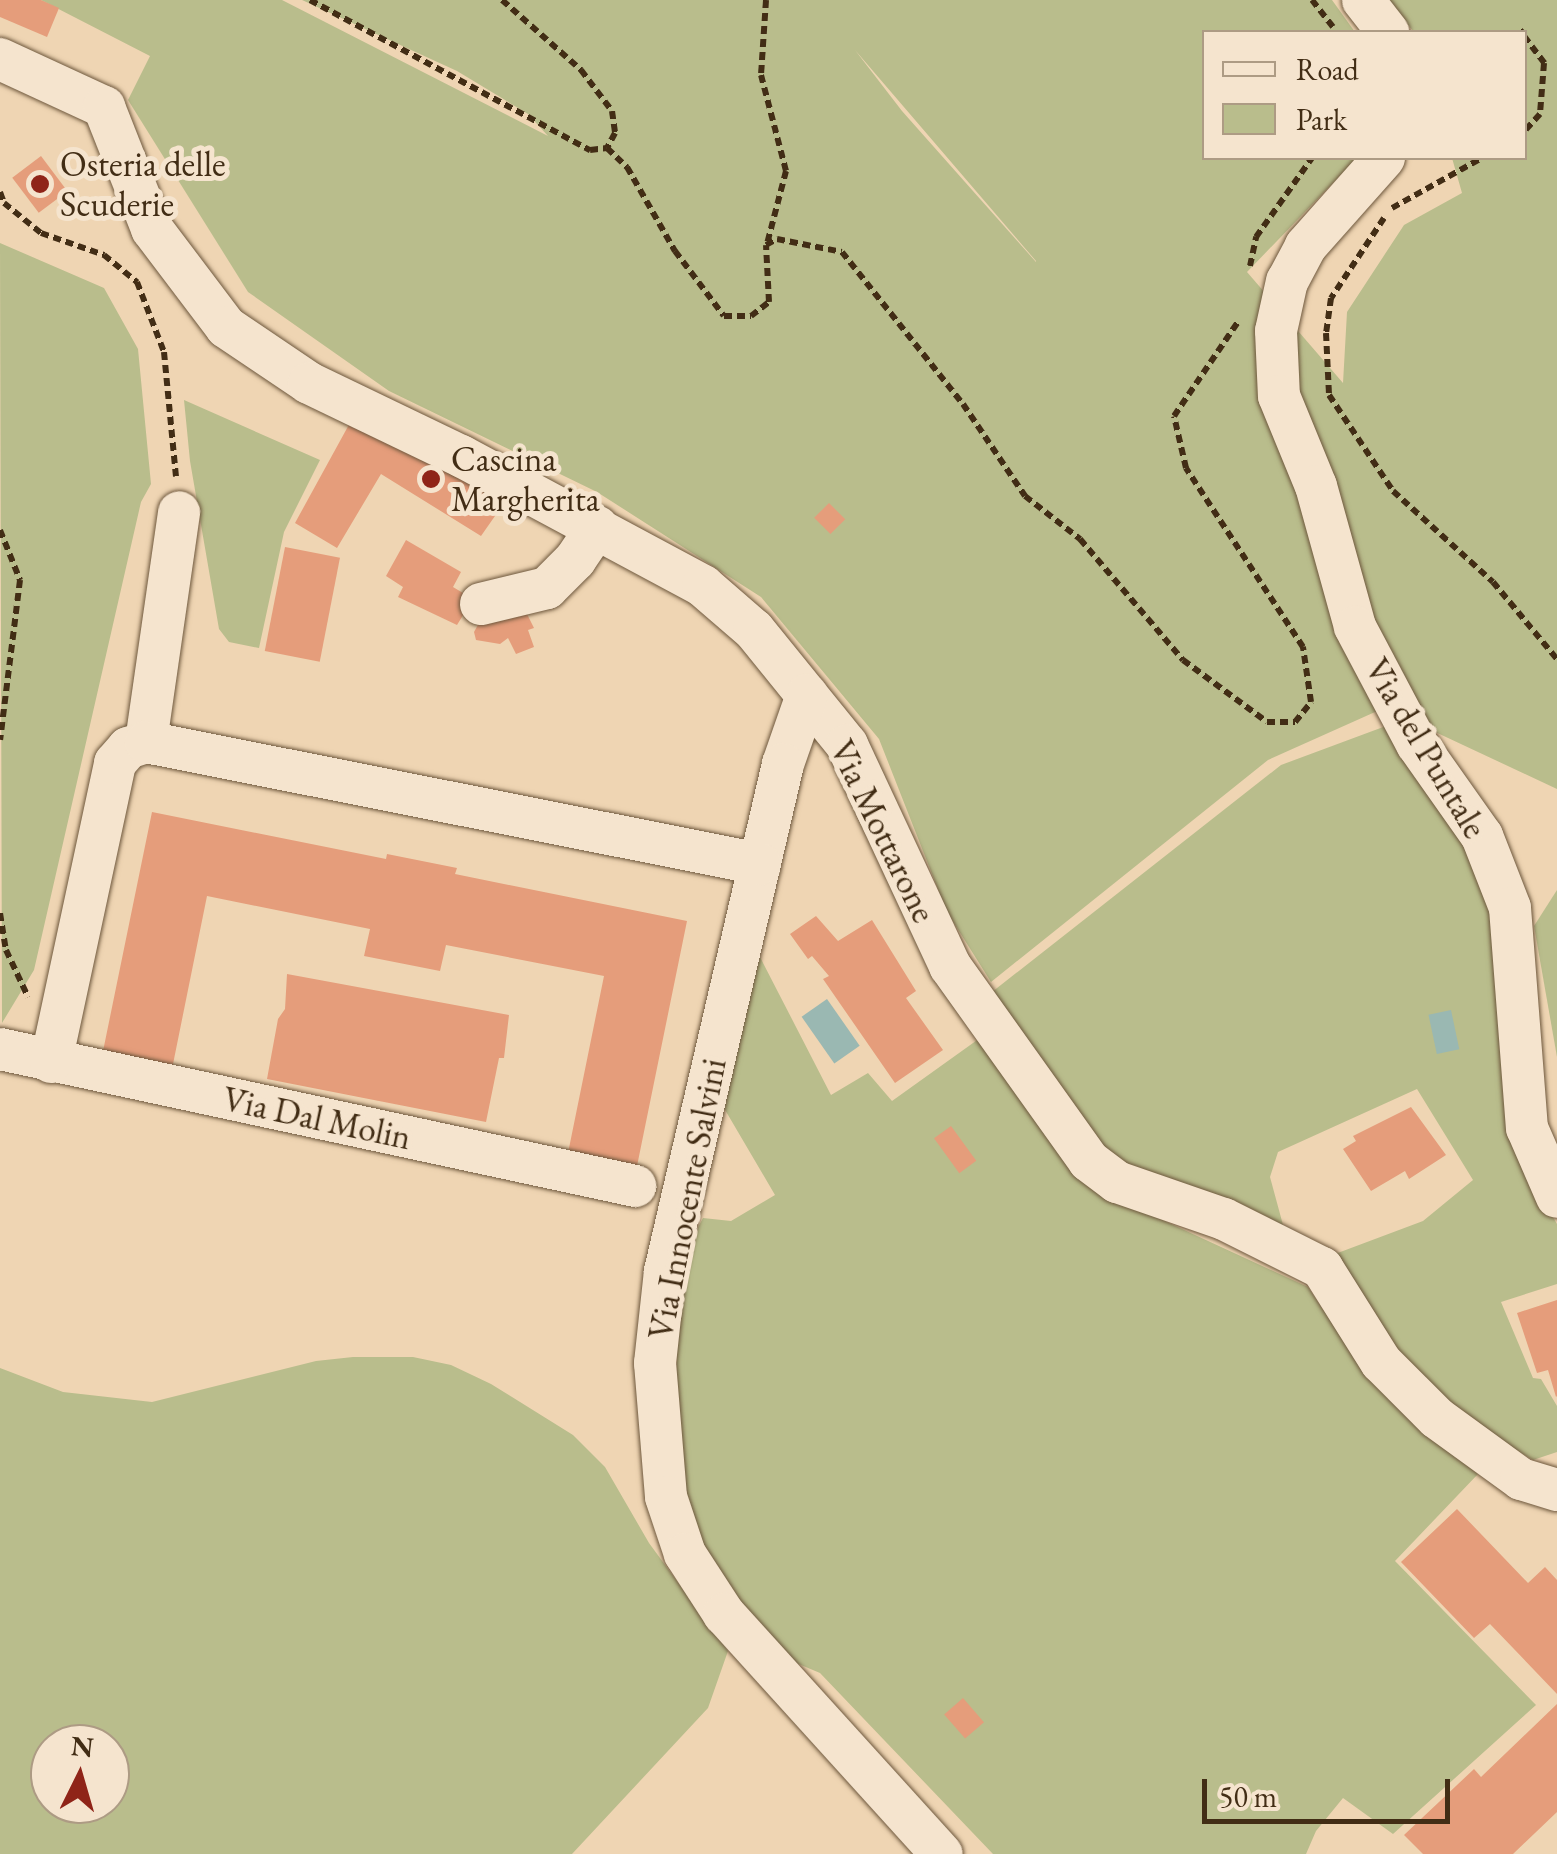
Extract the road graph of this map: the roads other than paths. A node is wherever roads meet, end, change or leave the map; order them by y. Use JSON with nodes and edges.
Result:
{"nodes":[{"id":1,"x":1362,"y":0,"type":"edge"},
{"id":2,"x":1386,"y":30,"type":"edge"},
{"id":3,"x":0,"y":59,"type":"edge"},
{"id":4,"x":1382,"y":160,"type":"edge"},
{"id":5,"x":180,"y":512,"type":"road end"},
{"id":6,"x":598,"y":527,"type":"junction"},
{"id":7,"x":481,"y":604,"type":"dead end"},
{"id":8,"x":807,"y":695,"type":"junction"},
{"id":9,"x":146,"y":742,"type":"junction"},
{"id":10,"x":760,"y":864,"type":"junction"},
{"id":11,"x":56,"y":1042,"type":"junction"},
{"id":12,"x":0,"y":1049,"type":"edge"},
{"id":13,"x":635,"y":1186,"type":"dead end"},
{"id":14,"x":1557,"y":1197,"type":"edge"},
{"id":15,"x":1557,"y":1490,"type":"edge"},
{"id":16,"x":942,"y":1854,"type":"edge"}],
"edges":[{"from":1,"to":2,"type":"street"},
{"from":3,"to":6,"type":"street","name":"Via Mottarone"},
{"from":4,"to":14,"type":"street","name":"Via del Puntale"},
{"from":5,"to":9,"type":"street"},
{"from":6,"to":7,"type":"street"},
{"from":6,"to":8,"type":"street","name":"Via Mottarone"},
{"from":8,"to":10,"type":"street","name":"Via Innocente Salvini"},
{"from":8,"to":15,"type":"street","name":"Via Mottarone"},
{"from":9,"to":10,"type":"street"},
{"from":9,"to":11,"type":"street"},
{"from":10,"to":16,"type":"street","name":"Via Innocente Salvini"},
{"from":11,"to":12,"type":"street","name":"Via Dal Molin"},
{"from":11,"to":13,"type":"street","name":"Via Dal Molin"}]}
